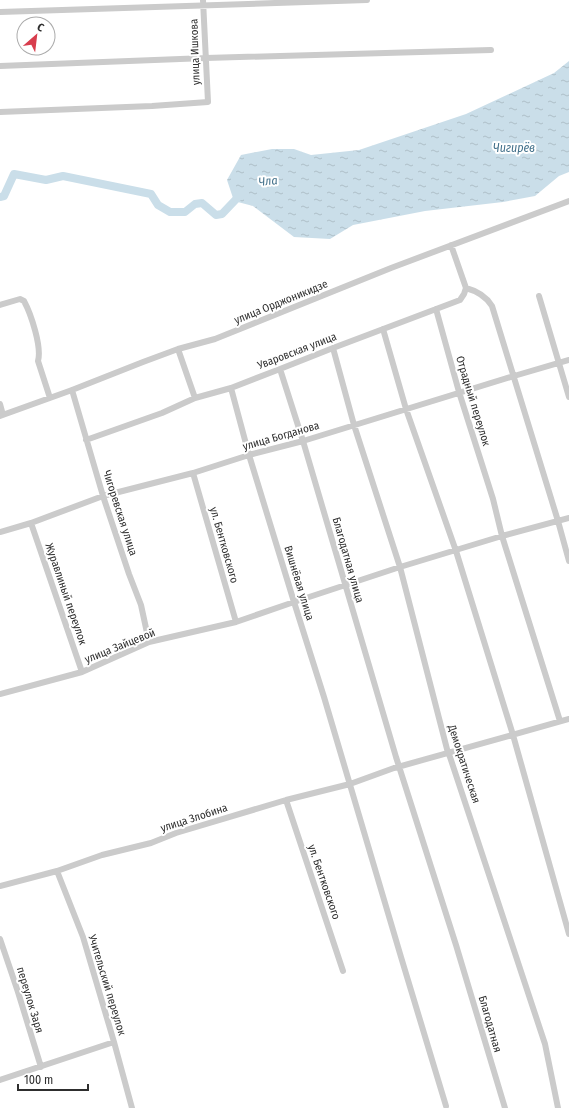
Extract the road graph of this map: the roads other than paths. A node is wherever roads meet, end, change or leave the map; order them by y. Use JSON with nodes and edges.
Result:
{"nodes":[{"id":1,"x":367,"y":0,"type":"edge"},
{"id":2,"x":204,"y":2,"type":"edge"},
{"id":3,"x":0,"y":12,"type":"edge"},
{"id":4,"x":491,"y":50,"type":"dead end"},
{"id":5,"x":206,"y":58,"type":"junction"},
{"id":6,"x":0,"y":66,"type":"edge"},
{"id":7,"x":0,"y":112,"type":"edge"},
{"id":8,"x":569,"y":201,"type":"edge"},
{"id":9,"x":451,"y":245,"type":"junction"},
{"id":10,"x":466,"y":288,"type":"junction"},
{"id":11,"x":539,"y":296,"type":"dead end"},
{"id":12,"x":0,"y":304,"type":"edge"},
{"id":13,"x":436,"y":309,"type":"junction"},
{"id":14,"x":384,"y":329,"type":"junction"},
{"id":15,"x":333,"y":348,"type":"junction"},
{"id":16,"x":178,"y":349,"type":"junction"},
{"id":17,"x":569,"y":360,"type":"edge"},
{"id":18,"x":559,"y":364,"type":"junction"},
{"id":19,"x":280,"y":369,"type":"junction"},
{"id":20,"x":514,"y":376,"type":"junction"},
{"id":21,"x":231,"y":388,"type":"junction"},
{"id":22,"x":72,"y":390,"type":"junction"},
{"id":23,"x":459,"y":392,"type":"junction"},
{"id":24,"x":569,"y":397,"type":"edge"},
{"id":25,"x":50,"y":398,"type":"junction"},
{"id":26,"x":195,"y":398,"type":"junction"},
{"id":27,"x":0,"y":404,"type":"edge"},
{"id":28,"x":406,"y":408,"type":"junction"},
{"id":29,"x":2,"y":416,"type":"edge"},
{"id":30,"x":354,"y":425,"type":"junction"},
{"id":31,"x":86,"y":440,"type":"junction"},
{"id":32,"x":303,"y":441,"type":"junction"},
{"id":33,"x":249,"y":455,"type":"junction"},
{"id":34,"x":193,"y":473,"type":"junction"},
{"id":35,"x":103,"y":496,"type":"junction"},
{"id":36,"x":569,"y":518,"type":"edge"},
{"id":37,"x":558,"y":521,"type":"junction"},
{"id":38,"x":31,"y":523,"type":"junction"},
{"id":39,"x":0,"y":532,"type":"edge"},
{"id":40,"x":502,"y":536,"type":"junction"},
{"id":41,"x":456,"y":551,"type":"junction"},
{"id":42,"x":569,"y":561,"type":"edge"},
{"id":43,"x":400,"y":567,"type":"junction"},
{"id":44,"x":345,"y":585,"type":"junction"},
{"id":45,"x":294,"y":602,"type":"junction"},
{"id":46,"x":236,"y":622,"type":"junction"},
{"id":47,"x":149,"y":642,"type":"junction"},
{"id":48,"x":82,"y":672,"type":"junction"},
{"id":49,"x":0,"y":694,"type":"edge"},
{"id":50,"x":569,"y":719,"type":"edge"},
{"id":51,"x":560,"y":721,"type":"junction"},
{"id":52,"x":513,"y":735,"type":"junction"},
{"id":53,"x":448,"y":753,"type":"junction"},
{"id":54,"x":397,"y":767,"type":"junction"},
{"id":55,"x":350,"y":784,"type":"junction"},
{"id":56,"x":286,"y":800,"type":"junction"},
{"id":57,"x":57,"y":871,"type":"junction"},
{"id":58,"x":0,"y":886,"type":"edge"},
{"id":59,"x":569,"y":934,"type":"edge"},
{"id":60,"x":0,"y":939,"type":"edge"},
{"id":61,"x":343,"y":971,"type":"dead end"},
{"id":62,"x":114,"y":1042,"type":"junction"},
{"id":63,"x":41,"y":1067,"type":"junction"},
{"id":64,"x":0,"y":1080,"type":"edge"},
{"id":65,"x":446,"y":1106,"type":"dead end"},
{"id":66,"x":132,"y":1108,"type":"edge"},
{"id":67,"x":504,"y":1108,"type":"edge"},
{"id":68,"x":558,"y":1108,"type":"edge"}],
"edges":[{"from":1,"to":2,"type":"street"},
{"from":2,"to":3,"type":"street"},
{"from":2,"to":5,"type":"street","name":"улица Ишкова"},
{"from":4,"to":5,"type":"street"},
{"from":5,"to":6,"type":"street"},
{"from":5,"to":7,"type":"street","name":"улица Ишкова"},
{"from":8,"to":9,"type":"street","name":"улица Орджоникидзе"},
{"from":9,"to":10,"type":"street"},
{"from":9,"to":16,"type":"street","name":"улица Орджоникидзе"},
{"from":10,"to":13,"type":"street","name":"Уваровская улица"},
{"from":10,"to":20,"type":"street"},
{"from":11,"to":18,"type":"street"},
{"from":12,"to":25,"type":"street"},
{"from":13,"to":14,"type":"street","name":"Уваровская улица"},
{"from":13,"to":23,"type":"street","name":"Отрадный переулок"},
{"from":14,"to":15,"type":"street","name":"Уваровская улица"},
{"from":14,"to":28,"type":"street"},
{"from":15,"to":19,"type":"street","name":"Уваровская улица"},
{"from":15,"to":30,"type":"street","name":"Демократическая"},
{"from":16,"to":22,"type":"street","name":"улица Орджоникидзе"},
{"from":16,"to":26,"type":"street"},
{"from":17,"to":18,"type":"street","name":"улица Богданова"},
{"from":18,"to":20,"type":"street","name":"улица Богданова"},
{"from":18,"to":24,"type":"street"},
{"from":19,"to":21,"type":"street","name":"Уваровская улица"},
{"from":19,"to":32,"type":"street","name":"Благодатная улица"},
{"from":20,"to":23,"type":"street","name":"улица Богданова"},
{"from":20,"to":37,"type":"street"},
{"from":21,"to":26,"type":"street","name":"Уваровская улица"},
{"from":21,"to":33,"type":"street","name":"Вишнёвая улица"},
{"from":22,"to":25,"type":"street","name":"улица Орджоникидзе"},
{"from":22,"to":31,"type":"street","name":"Чигоревская улица"},
{"from":23,"to":28,"type":"street","name":"улица Богданова"},
{"from":23,"to":40,"type":"street","name":"Отрадный переулок"},
{"from":25,"to":29,"type":"street","name":"улица Орджоникидзе"},
{"from":26,"to":31,"type":"street","name":"Уваровская улица"},
{"from":27,"to":29,"type":"street"},
{"from":28,"to":30,"type":"street","name":"улица Богданова"},
{"from":28,"to":41,"type":"street"},
{"from":30,"to":32,"type":"street","name":"улица Богданова"},
{"from":30,"to":43,"type":"street","name":"Демократическая"},
{"from":31,"to":35,"type":"street","name":"Чигоревская улица"},
{"from":32,"to":33,"type":"street","name":"улица Богданова"},
{"from":32,"to":44,"type":"street","name":"Благодатная улица"},
{"from":33,"to":34,"type":"street","name":"улица Богданова"},
{"from":33,"to":45,"type":"street","name":"Вишнёвая улица"},
{"from":34,"to":35,"type":"street","name":"улица Богданова"},
{"from":34,"to":46,"type":"street","name":"ул. Бентковского"},
{"from":35,"to":38,"type":"street","name":"улица Богданова"},
{"from":35,"to":47,"type":"street","name":"Чигоревская улица"},
{"from":36,"to":37,"type":"street","name":"улица Зайцевой"},
{"from":37,"to":40,"type":"street","name":"улица Зайцевой"},
{"from":37,"to":42,"type":"street"},
{"from":38,"to":39,"type":"street","name":"улица Богданова"},
{"from":38,"to":48,"type":"street","name":"Журавлиный переулок"},
{"from":40,"to":41,"type":"street","name":"улица Зайцевой"},
{"from":40,"to":51,"type":"street","name":"Отрадный переулок"},
{"from":41,"to":43,"type":"street","name":"улица Зайцевой"},
{"from":41,"to":52,"type":"street"},
{"from":43,"to":44,"type":"street","name":"улица Зайцевой"},
{"from":43,"to":53,"type":"street","name":"Демократическая"},
{"from":44,"to":45,"type":"street","name":"улица Зайцевой"},
{"from":44,"to":54,"type":"street","name":"Благодатная улица"},
{"from":45,"to":46,"type":"street","name":"улица Зайцевой"},
{"from":45,"to":55,"type":"street","name":"Вишнёвая улица"},
{"from":46,"to":47,"type":"street","name":"улица Зайцевой"},
{"from":47,"to":48,"type":"street","name":"улица Зайцевой"},
{"from":48,"to":49,"type":"street","name":"улица Зайцевой"},
{"from":50,"to":51,"type":"street","name":"улица Злобина"},
{"from":51,"to":52,"type":"street","name":"улица Злобина"},
{"from":52,"to":53,"type":"street","name":"улица Злобина"},
{"from":52,"to":59,"type":"street"},
{"from":53,"to":54,"type":"street","name":"улица Злобина"},
{"from":53,"to":68,"type":"street","name":"Демократическая"},
{"from":54,"to":55,"type":"street","name":"улица Злобина"},
{"from":54,"to":67,"type":"street","name":"Благодатная"},
{"from":55,"to":56,"type":"street","name":"улица Злобина"},
{"from":55,"to":65,"type":"street","name":"Вишнёвая улица"},
{"from":56,"to":57,"type":"street","name":"улица Злобина"},
{"from":56,"to":61,"type":"street","name":"ул. Бентковского"},
{"from":57,"to":58,"type":"street","name":"улица Злобина"},
{"from":57,"to":62,"type":"street","name":"Учительский переулок"},
{"from":60,"to":63,"type":"street","name":"переулок Заря"},
{"from":62,"to":63,"type":"street"},
{"from":62,"to":66,"type":"street","name":"Учительский переулок"},
{"from":63,"to":64,"type":"street"}]}
